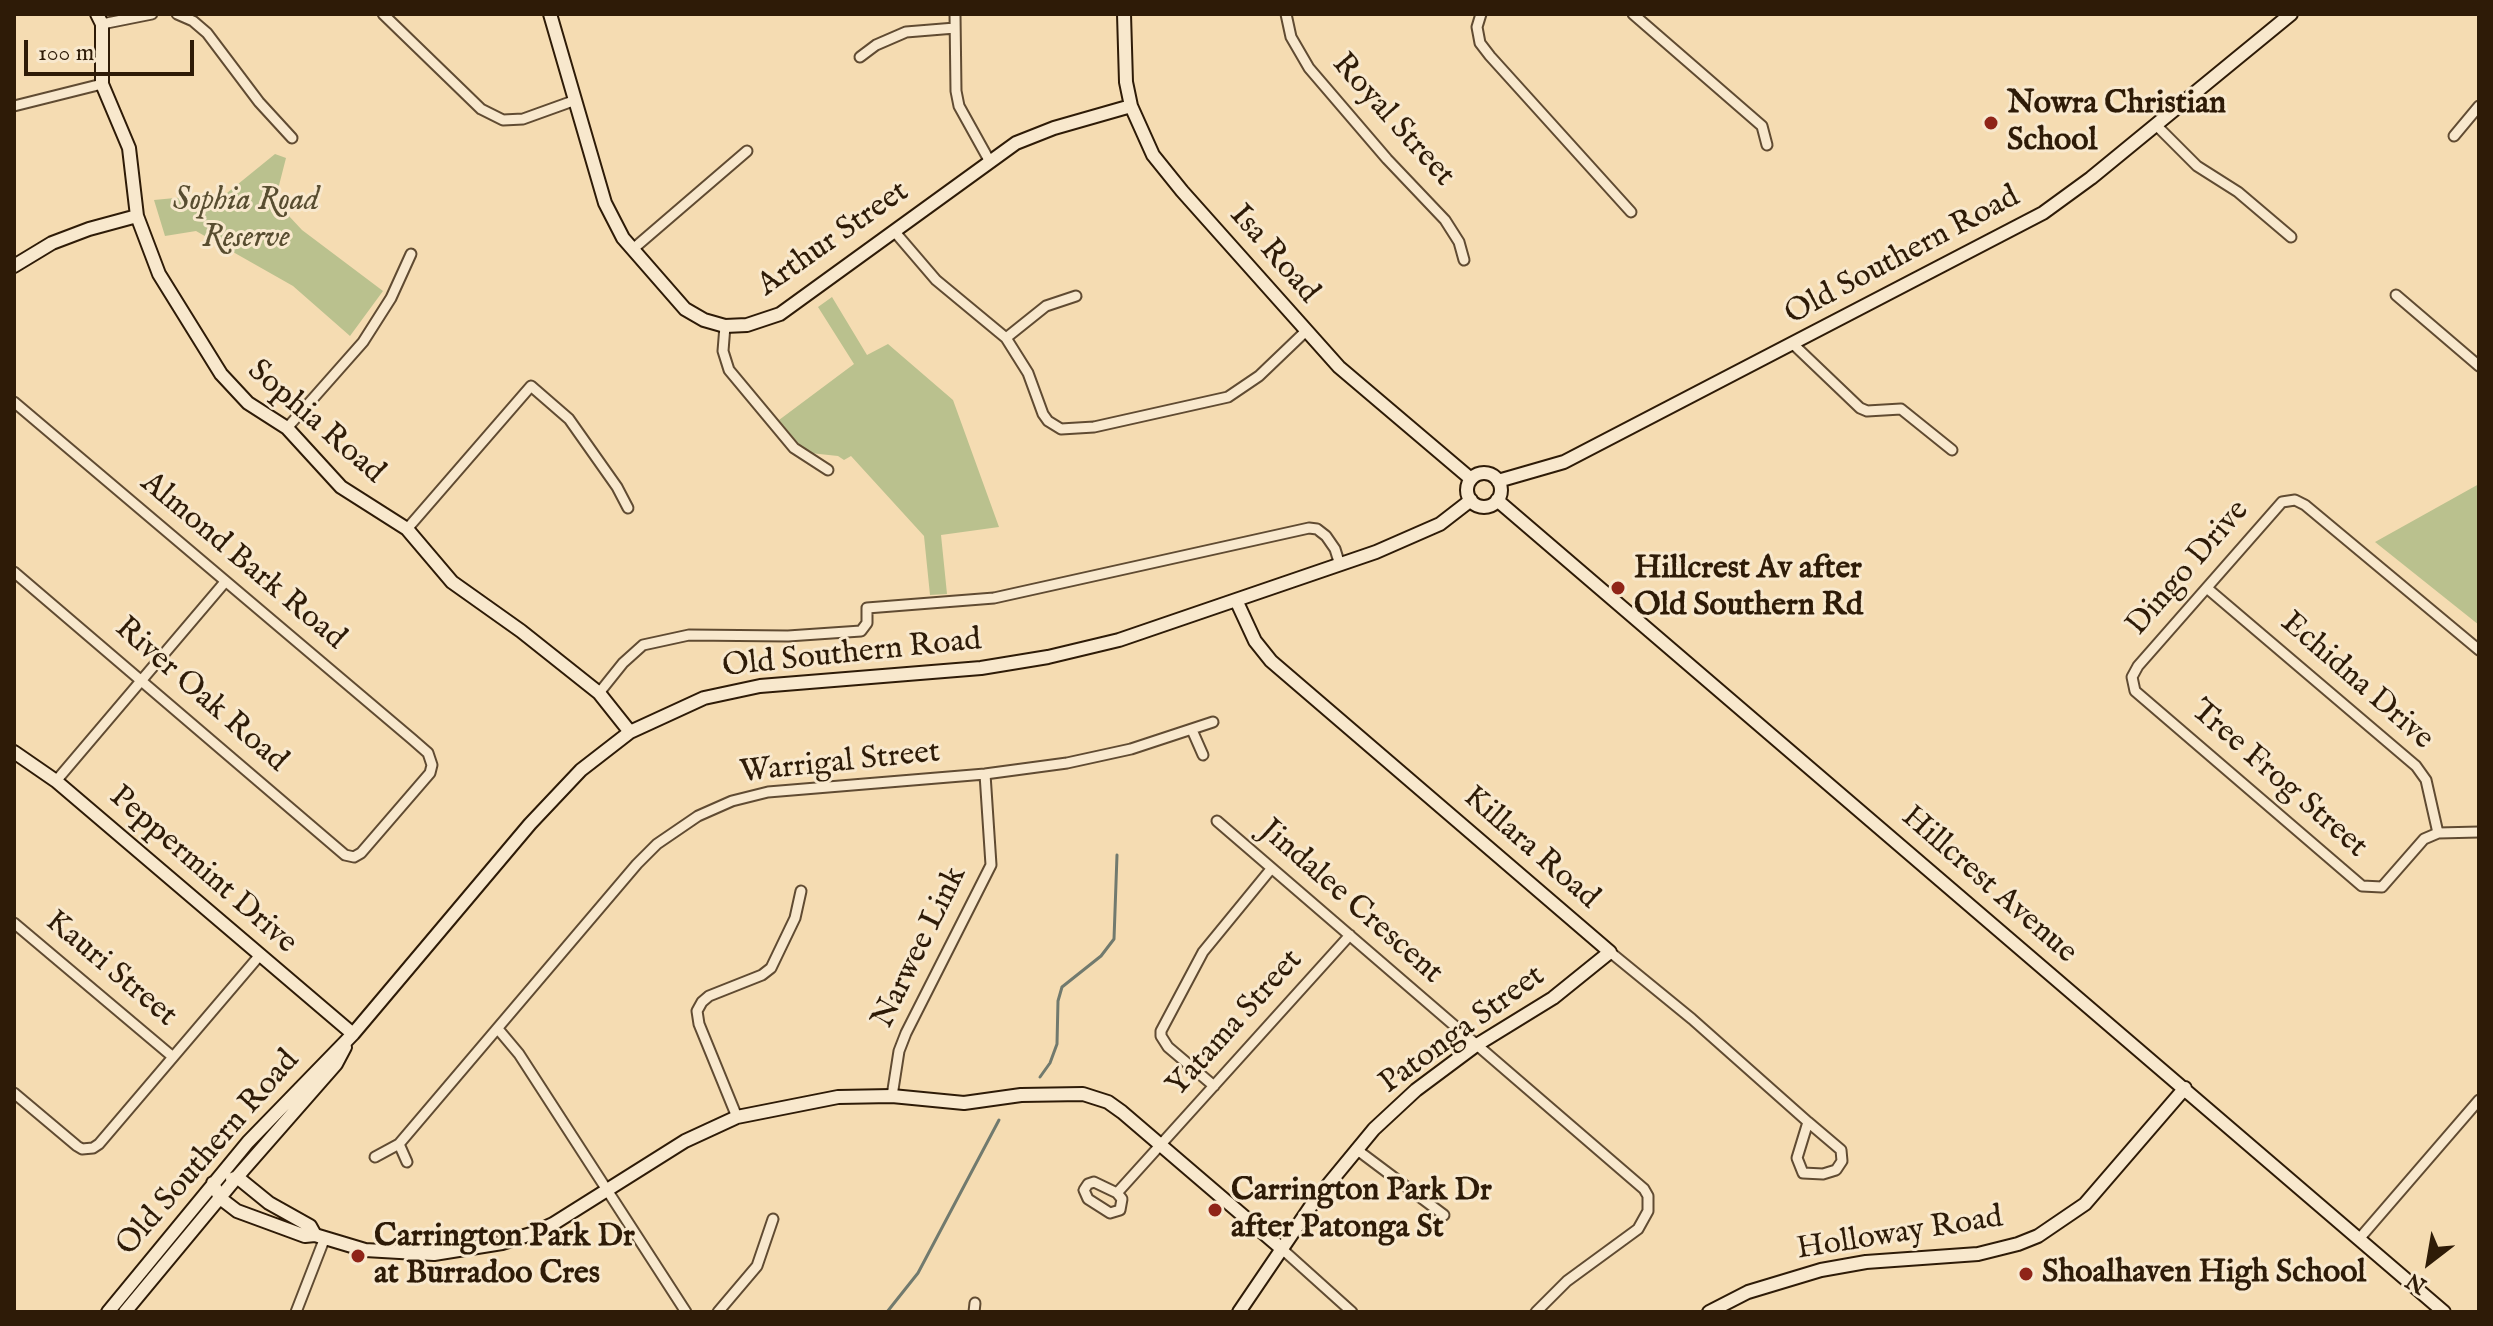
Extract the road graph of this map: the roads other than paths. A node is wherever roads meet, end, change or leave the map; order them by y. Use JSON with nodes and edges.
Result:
{"nodes":[{"id":1,"x":152,"y":14,"type":"edge"},
{"id":2,"x":177,"y":14,"type":"edge"},
{"id":3,"x":383,"y":14,"type":"edge"},
{"id":4,"x":550,"y":14,"type":"edge"},
{"id":5,"x":955,"y":14,"type":"edge"},
{"id":6,"x":1124,"y":14,"type":"edge"},
{"id":7,"x":1286,"y":14,"type":"edge"},
{"id":8,"x":1481,"y":14,"type":"edge"},
{"id":9,"x":1633,"y":14,"type":"edge"},
{"id":10,"x":2291,"y":14,"type":"edge"},
{"id":11,"x":99,"y":19,"type":"edge"},
{"id":12,"x":955,"y":28,"type":"junction"},
{"id":13,"x":860,"y":57,"type":"dead end"},
{"id":14,"x":102,"y":84,"type":"junction"},
{"id":15,"x":573,"y":101,"type":"junction"},
{"id":16,"x":14,"y":106,"type":"edge"},
{"id":17,"x":1131,"y":106,"type":"junction"},
{"id":18,"x":2479,"y":106,"type":"edge"},
{"id":19,"x":2156,"y":125,"type":"junction"},
{"id":20,"x":2454,"y":136,"type":"dead end"},
{"id":21,"x":292,"y":138,"type":"dead end"},
{"id":22,"x":1767,"y":145,"type":"dead end"},
{"id":23,"x":747,"y":151,"type":"dead end"},
{"id":24,"x":989,"y":160,"type":"junction"},
{"id":25,"x":1631,"y":212,"type":"dead end"},
{"id":26,"x":137,"y":216,"type":"junction"},
{"id":27,"x":894,"y":231,"type":"junction"},
{"id":28,"x":2291,"y":237,"type":"dead end"},
{"id":29,"x":633,"y":249,"type":"junction"},
{"id":30,"x":411,"y":254,"type":"dead end"},
{"id":31,"x":1464,"y":260,"type":"dead end"},
{"id":32,"x":14,"y":266,"type":"edge"},
{"id":33,"x":2396,"y":295,"type":"dead end"},
{"id":34,"x":1076,"y":296,"type":"dead end"},
{"id":35,"x":725,"y":326,"type":"junction"},
{"id":36,"x":1306,"y":331,"type":"junction"},
{"id":37,"x":1006,"y":338,"type":"junction"},
{"id":38,"x":1793,"y":344,"type":"junction"},
{"id":39,"x":2479,"y":366,"type":"edge"},
{"id":40,"x":14,"y":402,"type":"edge"},
{"id":41,"x":287,"y":428,"type":"junction"},
{"id":42,"x":1952,"y":450,"type":"dead end"},
{"id":43,"x":828,"y":470,"type":"dead end"},
{"id":44,"x":1471,"y":479,"type":"junction"},
{"id":45,"x":1498,"y":481,"type":"junction"},
{"id":46,"x":1471,"y":500,"type":"junction"},
{"id":47,"x":1497,"y":500,"type":"junction"},
{"id":48,"x":628,"y":508,"type":"dead end"},
{"id":49,"x":407,"y":529,"type":"junction"},
{"id":50,"x":1340,"y":565,"type":"junction"},
{"id":51,"x":14,"y":572,"type":"edge"},
{"id":52,"x":225,"y":582,"type":"junction"},
{"id":53,"x":2208,"y":589,"type":"junction"},
{"id":54,"x":1236,"y":600,"type":"junction"},
{"id":55,"x":2479,"y":650,"type":"edge"},
{"id":56,"x":141,"y":679,"type":"junction"},
{"id":57,"x":2133,"y":681,"type":"joint"},
{"id":58,"x":599,"y":693,"type":"junction"},
{"id":59,"x":1213,"y":722,"type":"dead end"},
{"id":60,"x":1192,"y":730,"type":"junction"},
{"id":61,"x":630,"y":732,"type":"junction"},
{"id":62,"x":14,"y":752,"type":"edge"},
{"id":63,"x":1203,"y":755,"type":"dead end"},
{"id":64,"x":985,"y":774,"type":"junction"},
{"id":65,"x":56,"y":781,"type":"junction"},
{"id":66,"x":1217,"y":821,"type":"dead end"},
{"id":67,"x":2479,"y":832,"type":"edge"},
{"id":68,"x":2438,"y":833,"type":"junction"},
{"id":69,"x":354,"y":857,"type":"joint"},
{"id":70,"x":1271,"y":869,"type":"junction"},
{"id":71,"x":801,"y":891,"type":"dead end"},
{"id":72,"x":14,"y":923,"type":"edge"},
{"id":73,"x":1350,"y":935,"type":"junction"},
{"id":74,"x":1610,"y":952,"type":"junction"},
{"id":75,"x":260,"y":955,"type":"junction"},
{"id":76,"x":498,"y":1029,"type":"junction"},
{"id":77,"x":353,"y":1034,"type":"junction"},
{"id":78,"x":1475,"y":1046,"type":"junction"},
{"id":79,"x":173,"y":1057,"type":"junction"},
{"id":80,"x":1214,"y":1086,"type":"junction"},
{"id":81,"x":2185,"y":1088,"type":"junction"},
{"id":82,"x":14,"y":1093,"type":"edge"},
{"id":83,"x":892,"y":1096,"type":"junction"},
{"id":84,"x":2479,"y":1100,"type":"edge"},
{"id":85,"x":737,"y":1117,"type":"junction"},
{"id":86,"x":1808,"y":1122,"type":"junction"},
{"id":87,"x":399,"y":1144,"type":"junction"},
{"id":88,"x":1160,"y":1147,"type":"junction"},
{"id":89,"x":1356,"y":1149,"type":"junction"},
{"id":90,"x":375,"y":1157,"type":"dead end"},
{"id":91,"x":407,"y":1162,"type":"dead end"},
{"id":92,"x":237,"y":1177,"type":"junction"},
{"id":93,"x":213,"y":1183,"type":"junction"},
{"id":94,"x":606,"y":1190,"type":"junction"},
{"id":95,"x":1117,"y":1193,"type":"dead end"},
{"id":96,"x":220,"y":1198,"type":"junction"},
{"id":97,"x":1444,"y":1215,"type":"dead end"},
{"id":98,"x":773,"y":1219,"type":"dead end"},
{"id":99,"x":320,"y":1238,"type":"junction"},
{"id":100,"x":2359,"y":1239,"type":"junction"},
{"id":101,"x":1282,"y":1249,"type":"junction"},
{"id":102,"x":108,"y":1312,"type":"edge"},
{"id":103,"x":125,"y":1312,"type":"edge"},
{"id":104,"x":296,"y":1312,"type":"edge"},
{"id":105,"x":686,"y":1312,"type":"edge"},
{"id":106,"x":718,"y":1312,"type":"edge"},
{"id":107,"x":1239,"y":1312,"type":"edge"},
{"id":108,"x":1352,"y":1312,"type":"edge"},
{"id":109,"x":1536,"y":1312,"type":"edge"},
{"id":110,"x":1709,"y":1312,"type":"edge"},
{"id":111,"x":2444,"y":1312,"type":"edge"}],
"edges":[{"from":1,"to":11,"type":"street"},
{"from":2,"to":21,"type":"street"},
{"from":3,"to":15,"type":"street"},
{"from":4,"to":15,"type":"street"},
{"from":5,"to":12,"type":"street"},
{"from":6,"to":17,"type":"street","name":"Isa Road"},
{"from":7,"to":31,"type":"street","name":"Royal Street"},
{"from":8,"to":25,"type":"street"},
{"from":9,"to":22,"type":"street"},
{"from":10,"to":19,"type":"street","name":"Old Southern Road"},
{"from":11,"to":14,"type":"street","name":"Sophia Road"},
{"from":12,"to":13,"type":"street"},
{"from":12,"to":24,"type":"street"},
{"from":14,"to":16,"type":"street"},
{"from":14,"to":26,"type":"street","name":"Sophia Road"},
{"from":15,"to":29,"type":"street"},
{"from":17,"to":24,"type":"street","name":"Arthur Street"},
{"from":17,"to":36,"type":"street","name":"Isa Road"},
{"from":18,"to":20,"type":"street"},
{"from":19,"to":28,"type":"street"},
{"from":19,"to":38,"type":"street","name":"Old Southern Road"},
{"from":23,"to":29,"type":"street"},
{"from":24,"to":27,"type":"street","name":"Arthur Street"},
{"from":26,"to":32,"type":"street"},
{"from":26,"to":41,"type":"street","name":"Sophia Road"},
{"from":27,"to":35,"type":"street","name":"Arthur Street"},
{"from":27,"to":37,"type":"street"},
{"from":29,"to":35,"type":"street"},
{"from":30,"to":41,"type":"street"},
{"from":33,"to":39,"type":"street"},
{"from":34,"to":37,"type":"street"},
{"from":35,"to":43,"type":"street"},
{"from":36,"to":37,"type":"street"},
{"from":36,"to":44,"type":"street","name":"Isa Road"},
{"from":38,"to":42,"type":"street"},
{"from":38,"to":45,"type":"street","name":"Old Southern Road"},
{"from":40,"to":52,"type":"street","name":"Almond Bark Road"},
{"from":41,"to":49,"type":"street","name":"Sophia Road"},
{"from":44,"to":45,"type":"street"},
{"from":44,"to":46,"type":"street"},
{"from":45,"to":47,"type":"street"},
{"from":46,"to":47,"type":"street"},
{"from":46,"to":50,"type":"street","name":"Old Southern Road"},
{"from":47,"to":81,"type":"street","name":"Hillcrest Avenue"},
{"from":48,"to":49,"type":"street"},
{"from":49,"to":58,"type":"street","name":"Sophia Road"},
{"from":50,"to":54,"type":"street","name":"Old Southern Road"},
{"from":50,"to":58,"type":"street","name":"Old Southern Road"},
{"from":51,"to":56,"type":"street","name":"River Oak Road"},
{"from":52,"to":56,"type":"street"},
{"from":52,"to":69,"type":"street","name":"Almond Bark Road"},
{"from":53,"to":55,"type":"street","name":"Dingo Drive"},
{"from":53,"to":57,"type":"street","name":"Dingo Drive"},
{"from":53,"to":68,"type":"street","name":"Echidna Drive"},
{"from":54,"to":61,"type":"street","name":"Old Southern Road"},
{"from":54,"to":74,"type":"street","name":"Killara Road"},
{"from":56,"to":65,"type":"street"},
{"from":56,"to":69,"type":"street","name":"River Oak Road"},
{"from":57,"to":68,"type":"street","name":"Tree Frog Street"},
{"from":58,"to":61,"type":"street","name":"Sophia Road"},
{"from":59,"to":60,"type":"street","name":"Warrigal Street"},
{"from":60,"to":63,"type":"street"},
{"from":60,"to":64,"type":"street","name":"Warrigal Street"},
{"from":61,"to":77,"type":"street","name":"Old Southern Road"},
{"from":62,"to":65,"type":"street","name":"Peppermint Drive"},
{"from":64,"to":76,"type":"street","name":"Warrigal Street"},
{"from":64,"to":83,"type":"street","name":"Narwee Link"},
{"from":65,"to":75,"type":"street","name":"Peppermint Drive"},
{"from":66,"to":70,"type":"street","name":"Jindalee Crescent"},
{"from":67,"to":68,"type":"street"},
{"from":70,"to":73,"type":"street","name":"Jindalee Crescent"},
{"from":70,"to":80,"type":"street"},
{"from":71,"to":85,"type":"street"},
{"from":72,"to":79,"type":"street","name":"Kauri Street"},
{"from":73,"to":78,"type":"street","name":"Jindalee Crescent"},
{"from":73,"to":80,"type":"street","name":"Yatama Street"},
{"from":74,"to":78,"type":"street","name":"Patonga Street"},
{"from":74,"to":86,"type":"street","name":"Killara Road"},
{"from":75,"to":77,"type":"street","name":"Peppermint Drive"},
{"from":75,"to":79,"type":"street"},
{"from":76,"to":87,"type":"street","name":"Warrigal Street"},
{"from":76,"to":94,"type":"street"},
{"from":77,"to":92,"type":"street","name":"Old Southern Road"},
{"from":77,"to":93,"type":"street","name":"Old Southern Road"},
{"from":78,"to":89,"type":"street","name":"Patonga Street"},
{"from":78,"to":109,"type":"street","name":"Jindalee Crescent"},
{"from":79,"to":82,"type":"street"},
{"from":80,"to":88,"type":"street","name":"Yatama Street"},
{"from":81,"to":100,"type":"street","name":"Hillcrest Avenue"},
{"from":81,"to":110,"type":"street","name":"Holloway Road"},
{"from":83,"to":85,"type":"street"},
{"from":83,"to":88,"type":"street"},
{"from":84,"to":100,"type":"street"},
{"from":85,"to":94,"type":"street"},
{"from":86,"to":86,"type":"street","name":"Killara Road"},
{"from":87,"to":90,"type":"street","name":"Warrigal Street"},
{"from":87,"to":91,"type":"street"},
{"from":88,"to":95,"type":"street","name":"Yatama Street"},
{"from":88,"to":101,"type":"street"},
{"from":89,"to":97,"type":"street"},
{"from":89,"to":101,"type":"street","name":"Patonga Street"},
{"from":92,"to":93,"type":"street"},
{"from":92,"to":96,"type":"street","name":"Old Southern Road"},
{"from":92,"to":99,"type":"street"},
{"from":93,"to":96,"type":"street"},
{"from":93,"to":102,"type":"street","name":"Old Southern Road"},
{"from":94,"to":99,"type":"street"},
{"from":94,"to":105,"type":"street"},
{"from":96,"to":99,"type":"street"},
{"from":96,"to":103,"type":"street","name":"Old Southern Road"},
{"from":98,"to":106,"type":"street"},
{"from":99,"to":104,"type":"street"},
{"from":100,"to":111,"type":"street","name":"Hillcrest Avenue"},
{"from":101,"to":107,"type":"street","name":"Patonga Street"},
{"from":101,"to":108,"type":"street"}]}
